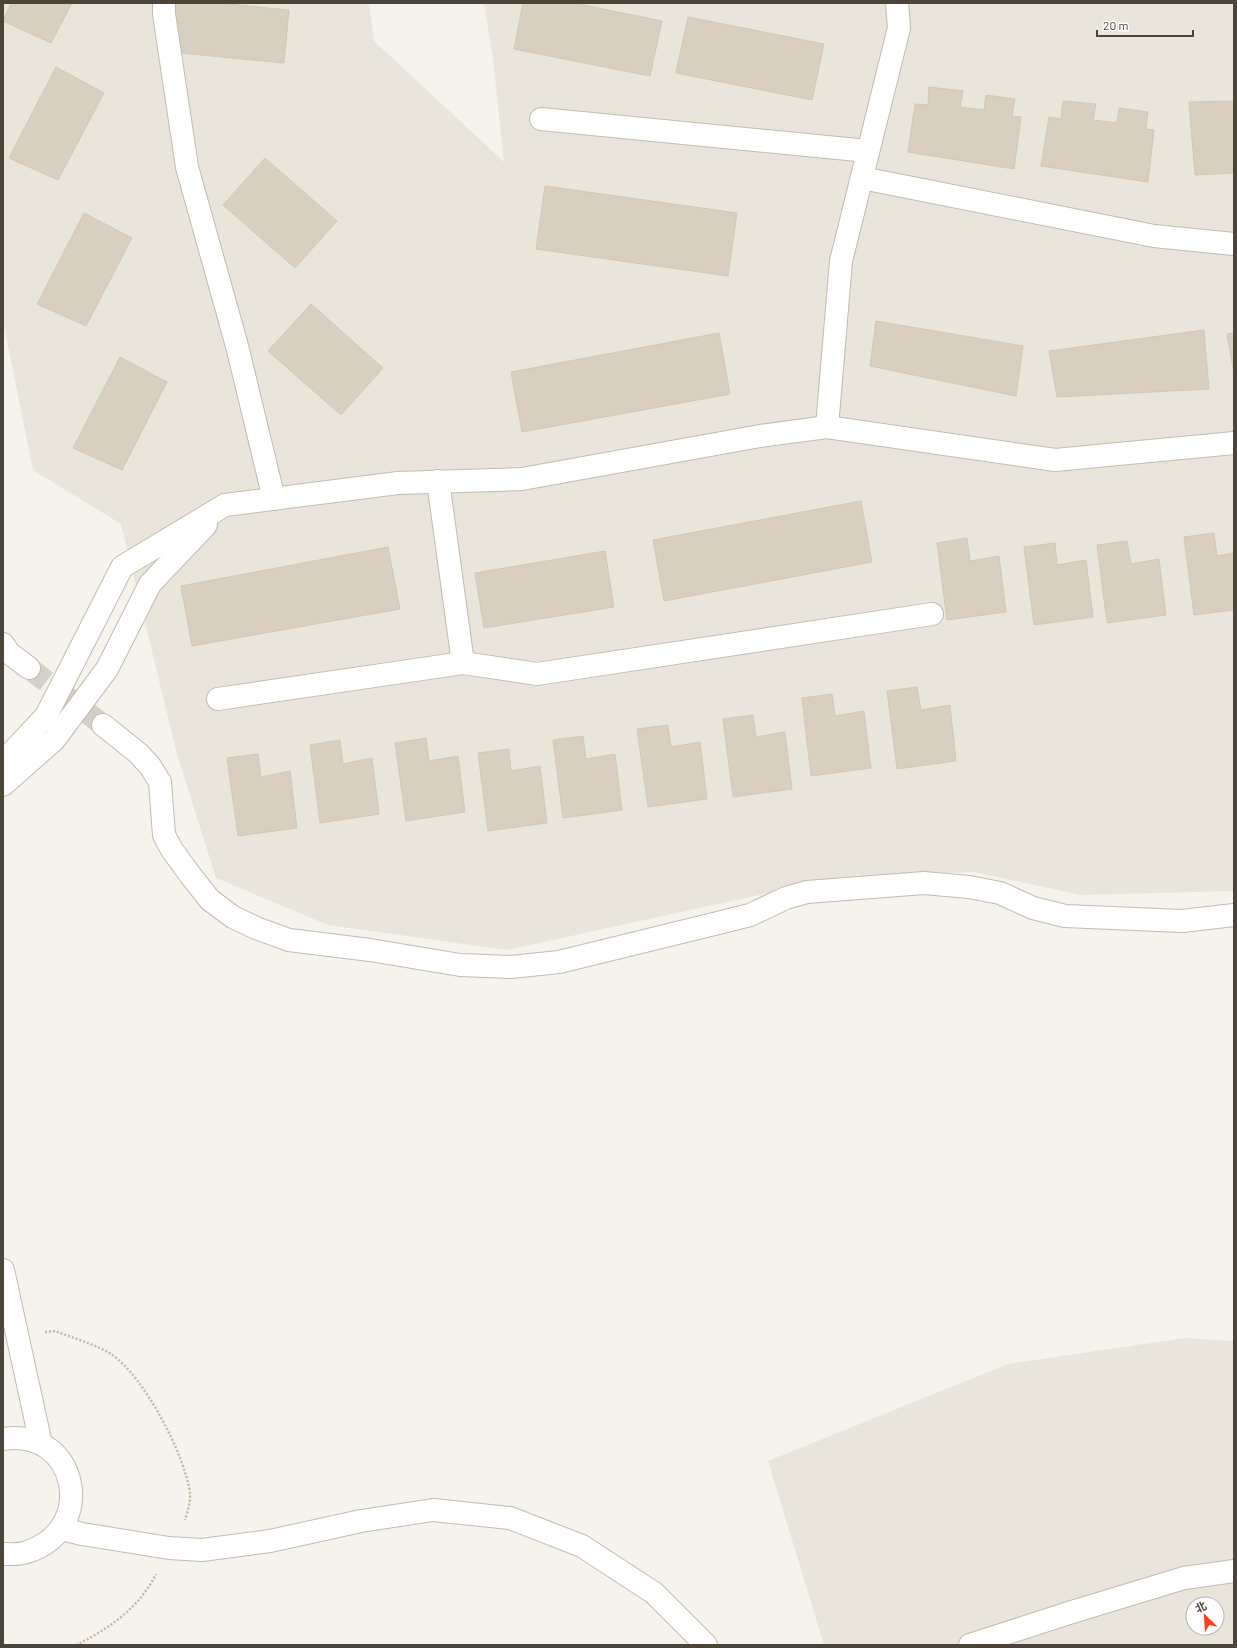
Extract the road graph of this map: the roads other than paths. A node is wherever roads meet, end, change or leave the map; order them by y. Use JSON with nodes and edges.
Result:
{"nodes":[{"id":1,"x":164,"y":3,"type":"edge"},
{"id":2,"x":897,"y":3,"type":"edge"},
{"id":3,"x":541,"y":119,"type":"dead end"},
{"id":4,"x":868,"y":151,"type":"junction"},
{"id":5,"x":862,"y":178,"type":"junction"},
{"id":6,"x":1234,"y":244,"type":"edge"},
{"id":7,"x":828,"y":427,"type":"junction"},
{"id":8,"x":1234,"y":443,"type":"edge"},
{"id":9,"x":438,"y":481,"type":"junction"},
{"id":10,"x":274,"y":499,"type":"junction"},
{"id":11,"x":225,"y":505,"type":"junction"},
{"id":12,"x":932,"y":614,"type":"dead end"},
{"id":13,"x":3,"y":644,"type":"edge"},
{"id":14,"x":463,"y":663,"type":"junction"},
{"id":15,"x":29,"y":668,"type":"tunnel mouth"},
{"id":16,"x":218,"y":699,"type":"dead end"},
{"id":17,"x":103,"y":725,"type":"tunnel mouth"},
{"id":18,"x":3,"y":762,"type":"edge"},
{"id":19,"x":3,"y":785,"type":"edge"},
{"id":20,"x":1234,"y":915,"type":"edge"},
{"id":21,"x":3,"y":1270,"type":"edge"},
{"id":22,"x":3,"y":1439,"type":"edge"},
{"id":23,"x":41,"y":1444,"type":"junction"},
{"id":24,"x":62,"y":1529,"type":"junction"},
{"id":25,"x":3,"y":1554,"type":"edge"},
{"id":26,"x":1234,"y":1571,"type":"edge"},
{"id":27,"x":706,"y":1645,"type":"edge"},
{"id":28,"x":970,"y":1645,"type":"edge"}],
"edges":[{"from":1,"to":10,"type":"street"},
{"from":2,"to":4,"type":"street"},
{"from":3,"to":4,"type":"street"},
{"from":4,"to":5,"type":"street"},
{"from":5,"to":6,"type":"street"},
{"from":5,"to":7,"type":"street"},
{"from":7,"to":8,"type":"street"},
{"from":7,"to":9,"type":"street"},
{"from":9,"to":10,"type":"street"},
{"from":9,"to":14,"type":"street"},
{"from":10,"to":11,"type":"street"},
{"from":11,"to":18,"type":"street"},
{"from":11,"to":19,"type":"street"},
{"from":12,"to":14,"type":"street"},
{"from":13,"to":15,"type":"street"},
{"from":14,"to":16,"type":"street"},
{"from":17,"to":20,"type":"street"},
{"from":21,"to":23,"type":"street"},
{"from":22,"to":23,"type":"street"},
{"from":23,"to":24,"type":"street"},
{"from":24,"to":25,"type":"street"},
{"from":24,"to":27,"type":"street"},
{"from":26,"to":28,"type":"street"}]}
